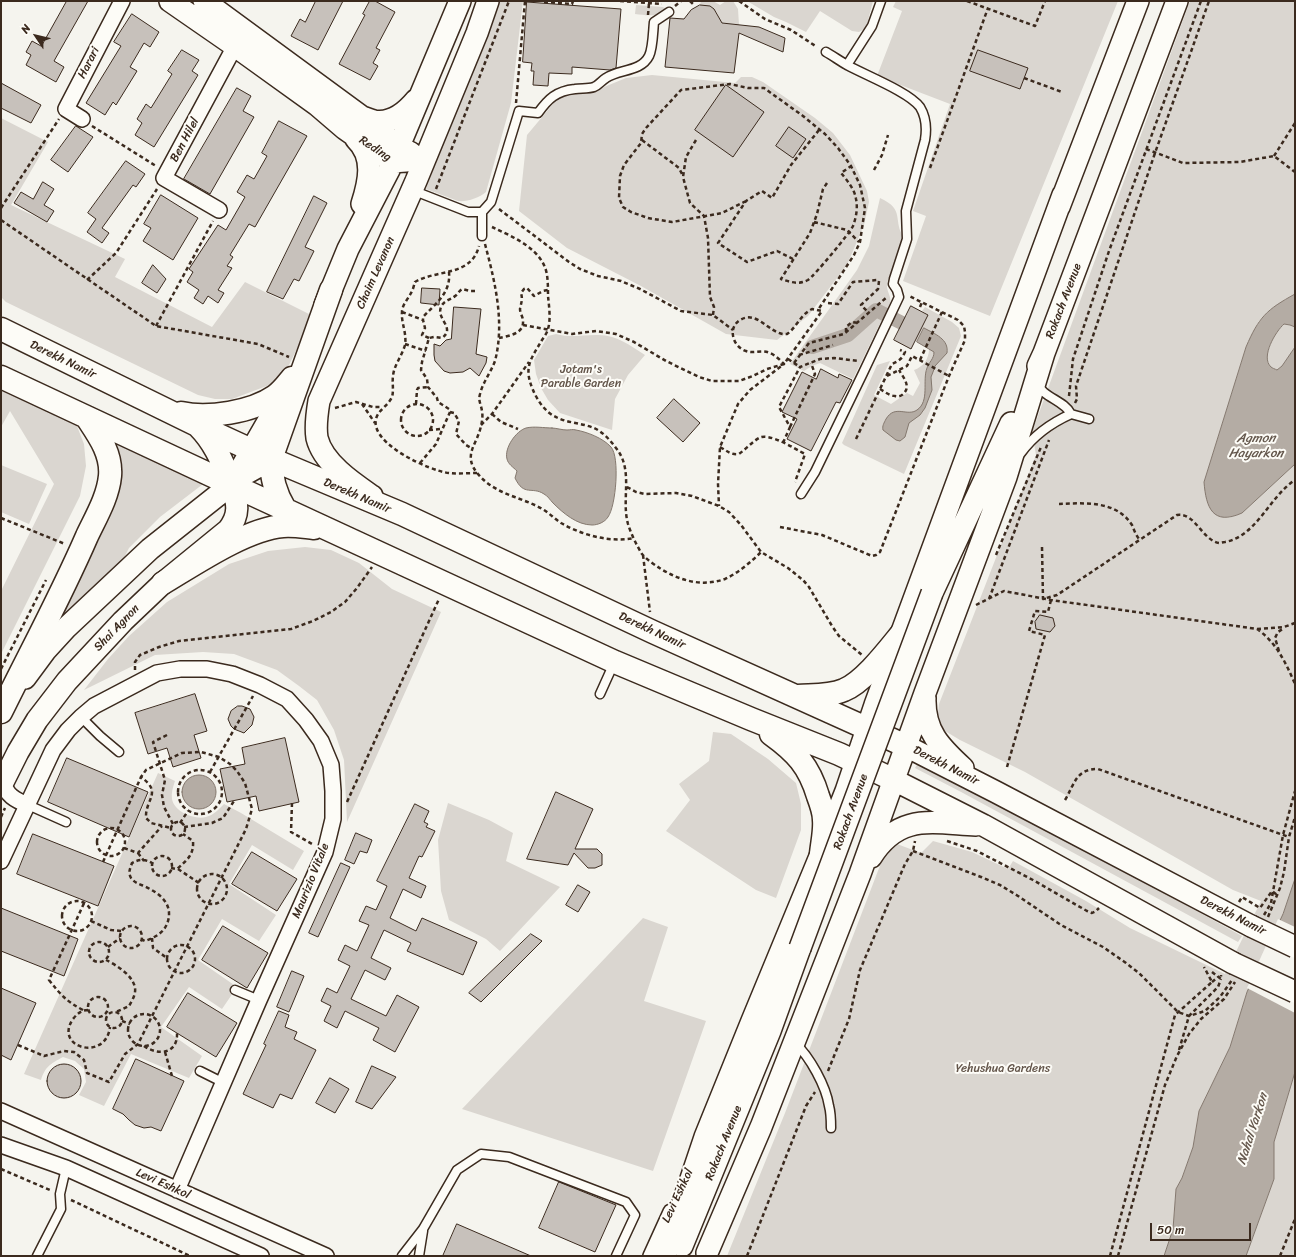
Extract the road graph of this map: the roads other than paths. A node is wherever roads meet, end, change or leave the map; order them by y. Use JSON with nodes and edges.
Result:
{"nodes":[{"id":1,"x":122,"y":1,"type":"edge"},
{"id":2,"x":170,"y":1,"type":"edge"},
{"id":3,"x":204,"y":1,"type":"edge"},
{"id":4,"x":460,"y":1,"type":"edge"},
{"id":5,"x":488,"y":1,"type":"edge"},
{"id":6,"x":881,"y":1,"type":"edge"},
{"id":7,"x":1138,"y":1,"type":"edge"},
{"id":8,"x":1177,"y":1,"type":"edge"},
{"id":9,"x":669,"y":8,"type":"road end"},
{"id":10,"x":235,"y":46,"type":"junction"},
{"id":11,"x":826,"y":52,"type":"road end"},
{"id":12,"x":847,"y":65,"type":"junction"},
{"id":13,"x":422,"y":93,"type":"junction"},
{"id":14,"x":322,"y":99,"type":"junction"},
{"id":15,"x":82,"y":119,"type":"road end"},
{"id":16,"x":354,"y":123,"type":"junction"},
{"id":17,"x":395,"y":154,"type":"junction"},
{"id":18,"x":424,"y":160,"type":"junction"},
{"id":19,"x":412,"y":190,"type":"junction"},
{"id":20,"x":1063,"y":195,"type":"junction"},
{"id":21,"x":219,"y":210,"type":"road end"},
{"id":22,"x":482,"y":212,"type":"junction"},
{"id":23,"x":482,"y":236,"type":"road end"},
{"id":24,"x":348,"y":249,"type":"junction"},
{"id":25,"x":331,"y":290,"type":"junction"},
{"id":26,"x":1,"y":329,"type":"edge"},
{"id":27,"x":1044,"y":353,"type":"junction"},
{"id":28,"x":297,"y":370,"type":"junction"},
{"id":29,"x":1036,"y":376,"type":"junction"},
{"id":30,"x":1,"y":377,"type":"edge"},
{"id":31,"x":166,"y":409,"type":"junction"},
{"id":32,"x":1071,"y":414,"type":"junction"},
{"id":33,"x":87,"y":418,"type":"junction"},
{"id":34,"x":1089,"y":419,"type":"dead end"},
{"id":35,"x":197,"y":425,"type":"junction"},
{"id":36,"x":251,"y":450,"type":"junction"},
{"id":37,"x":271,"y":459,"type":"junction"},
{"id":38,"x":1006,"y":478,"type":"junction"},
{"id":39,"x":232,"y":484,"type":"junction"},
{"id":40,"x":801,"y":494,"type":"dead end"},
{"id":41,"x":285,"y":509,"type":"junction"},
{"id":42,"x":402,"y":514,"type":"junction"},
{"id":43,"x":329,"y":530,"type":"junction"},
{"id":44,"x":163,"y":583,"type":"junction"},
{"id":45,"x":932,"y":593,"type":"junction"},
{"id":46,"x":902,"y":633,"type":"junction"},
{"id":47,"x":614,"y":662,"type":"junction"},
{"id":48,"x":925,"y":693,"type":"junction"},
{"id":49,"x":600,"y":694,"type":"dead end"},
{"id":50,"x":794,"y":696,"type":"junction"},
{"id":51,"x":1,"y":713,"type":"edge"},
{"id":52,"x":81,"y":717,"type":"junction"},
{"id":53,"x":751,"y":719,"type":"junction"},
{"id":54,"x":867,"y":728,"type":"junction"},
{"id":55,"x":906,"y":746,"type":"junction"},
{"id":56,"x":119,"y":752,"type":"dead end"},
{"id":57,"x":856,"y":762,"type":"junction"},
{"id":58,"x":894,"y":780,"type":"junction"},
{"id":59,"x":5,"y":788,"type":"edge"},
{"id":60,"x":996,"y":792,"type":"junction"},
{"id":61,"x":28,"y":805,"type":"junction"},
{"id":62,"x":66,"y":822,"type":"dead end"},
{"id":63,"x":983,"y":825,"type":"junction"},
{"id":64,"x":821,"y":854,"type":"junction"},
{"id":65,"x":2,"y":859,"type":"edge"},
{"id":66,"x":860,"y":874,"type":"junction"},
{"id":67,"x":1295,"y":948,"type":"edge"},
{"id":68,"x":235,"y":990,"type":"dead end"},
{"id":69,"x":1295,"y":992,"type":"edge"},
{"id":70,"x":259,"y":1000,"type":"junction"},
{"id":71,"x":770,"y":1031,"type":"junction"},
{"id":72,"x":794,"y":1041,"type":"junction"},
{"id":73,"x":200,"y":1072,"type":"dead end"},
{"id":74,"x":224,"y":1083,"type":"junction"},
{"id":75,"x":1,"y":1111,"type":"edge"},
{"id":76,"x":831,"y":1128,"type":"dead end"},
{"id":77,"x":705,"y":1137,"type":"junction"},
{"id":78,"x":1,"y":1145,"type":"edge"},
{"id":79,"x":66,"y":1168,"type":"junction"},
{"id":80,"x":177,"y":1190,"type":"junction"},
{"id":81,"x":423,"y":1229,"type":"junction"},
{"id":82,"x":706,"y":1255,"type":"edge"},
{"id":83,"x":37,"y":1256,"type":"edge"},
{"id":84,"x":261,"y":1256,"type":"edge"},
{"id":85,"x":326,"y":1256,"type":"edge"},
{"id":86,"x":402,"y":1256,"type":"edge"},
{"id":87,"x":419,"y":1256,"type":"edge"},
{"id":88,"x":616,"y":1256,"type":"edge"},
{"id":89,"x":651,"y":1256,"type":"edge"},
{"id":90,"x":664,"y":1256,"type":"edge"},
{"id":91,"x":678,"y":1256,"type":"edge"}],
"edges":[{"from":1,"to":15,"type":"street","name":"Harari"},
{"from":2,"to":10,"type":"main road","name":"Reding"},
{"from":3,"to":14,"type":"main road","name":"Reding"},
{"from":4,"to":13,"type":"main road"},
{"from":5,"to":18,"type":"main road","name":"Chaim Levanon"},
{"from":6,"to":12,"type":"lane"},
{"from":7,"to":20,"type":"main road","name":"Rokach Avenue"},
{"from":8,"to":27,"type":"main road","name":"Rokach Avenue"},
{"from":9,"to":22,"type":"lane"},
{"from":10,"to":14,"type":"main road","name":"Reding"},
{"from":10,"to":21,"type":"street","name":"Ben Hilel"},
{"from":11,"to":12,"type":"lane"},
{"from":12,"to":40,"type":"lane"},
{"from":13,"to":16,"type":"main road"},
{"from":13,"to":17,"type":"main road"},
{"from":14,"to":16,"type":"main road","name":"Reding"},
{"from":16,"to":17,"type":"main road","name":"Reding"},
{"from":16,"to":24,"type":"main road"},
{"from":17,"to":18,"type":"main road","name":"Reding"},
{"from":17,"to":24,"type":"main road"},
{"from":18,"to":19,"type":"main road","name":"Chaim Levanon"},
{"from":19,"to":22,"type":"lane"},
{"from":19,"to":42,"type":"main road","name":"Chaim Levanon"},
{"from":20,"to":45,"type":"main road","name":"Rokach Avenue"},
{"from":20,"to":46,"type":"main road"},
{"from":22,"to":23,"type":"lane"},
{"from":24,"to":25,"type":"main road"},
{"from":25,"to":28,"type":"main road"},
{"from":25,"to":37,"type":"highway"},
{"from":26,"to":31,"type":"highway","name":"Derekh Namir"},
{"from":27,"to":29,"type":"main road"},
{"from":27,"to":45,"type":"main road","name":"Rokach Avenue"},
{"from":28,"to":31,"type":"highway"},
{"from":28,"to":36,"type":"main road"},
{"from":29,"to":32,"type":"lane"},
{"from":29,"to":38,"type":"main road"},
{"from":30,"to":33,"type":"highway"},
{"from":31,"to":35,"type":"highway","name":"Derekh Namir"},
{"from":32,"to":34,"type":"lane"},
{"from":32,"to":38,"type":"lane"},
{"from":33,"to":39,"type":"highway"},
{"from":33,"to":51,"type":"highway"},
{"from":35,"to":36,"type":"highway","name":"Derekh Namir"},
{"from":35,"to":39,"type":"highway"},
{"from":36,"to":37,"type":"highway","name":"Derekh Namir"},
{"from":36,"to":39,"type":"main road"},
{"from":37,"to":39,"type":"highway"},
{"from":37,"to":41,"type":"highway"},
{"from":37,"to":42,"type":"highway","name":"Derekh Namir"},
{"from":38,"to":48,"type":"main road"},
{"from":39,"to":41,"type":"highway"},
{"from":39,"to":44,"type":"main road","name":"Shai Agnon"},
{"from":39,"to":51,"type":"main road"},
{"from":41,"to":43,"type":"highway"},
{"from":42,"to":50,"type":"highway","name":"Derekh Namir"},
{"from":43,"to":44,"type":"highway"},
{"from":43,"to":47,"type":"highway"},
{"from":44,"to":59,"type":"main road","name":"Shai Agnon"},
{"from":45,"to":71,"type":"main road","name":"Rokach Avenue","bridge":true},
{"from":46,"to":50,"type":"highway"},
{"from":46,"to":54,"type":"main road"},
{"from":47,"to":49,"type":"lane"},
{"from":47,"to":53,"type":"highway"},
{"from":48,"to":55,"type":"main road"},
{"from":48,"to":60,"type":"main road"},
{"from":50,"to":54,"type":"highway","name":"Derekh Namir"},
{"from":52,"to":56,"type":"lane"},
{"from":52,"to":61,"type":"street","name":"Maurizio Vitale"},
{"from":52,"to":70,"type":"street","name":"Maurizio Vitale"},
{"from":53,"to":57,"type":"highway"},
{"from":53,"to":64,"type":"highway"},
{"from":54,"to":55,"type":"highway","name":"Derekh Namir"},
{"from":54,"to":57,"type":"main road"},
{"from":55,"to":58,"type":"main road"},
{"from":55,"to":60,"type":"main road","name":"Derekh Namir"},
{"from":57,"to":58,"type":"highway"},
{"from":57,"to":64,"type":"main road"},
{"from":58,"to":63,"type":"main road"},
{"from":58,"to":66,"type":"main road"},
{"from":59,"to":61,"type":"street"},
{"from":60,"to":67,"type":"main road","name":"Derekh Namir","bridge":true},
{"from":61,"to":62,"type":"lane"},
{"from":61,"to":65,"type":"street","name":"Maurizio Vitale"},
{"from":63,"to":66,"type":"main road"},
{"from":63,"to":69,"type":"main road","bridge":true},
{"from":64,"to":77,"type":"main road"},
{"from":66,"to":72,"type":"main road"},
{"from":68,"to":70,"type":"lane"},
{"from":70,"to":74,"type":"street","name":"Maurizio Vitale"},
{"from":71,"to":82,"type":"main road","name":"Rokach Avenue"},
{"from":71,"to":91,"type":"main road","name":"Rokach Avenue"},
{"from":72,"to":76,"type":"lane"},
{"from":72,"to":82,"type":"main road"},
{"from":73,"to":74,"type":"lane"},
{"from":74,"to":80,"type":"street","name":"Maurizio Vitale"},
{"from":75,"to":80,"type":"street","name":"Levi Eshkol"},
{"from":77,"to":89,"type":"street","name":"Levi Eshkol"},
{"from":77,"to":90,"type":"main road"},
{"from":78,"to":79,"type":"street","name":"Levi Eshkol"},
{"from":79,"to":83,"type":"lane"},
{"from":79,"to":84,"type":"street","name":"Levi Eshkol"},
{"from":80,"to":85,"type":"street","name":"Levi Eshkol"},
{"from":81,"to":86,"type":"lane"},
{"from":81,"to":87,"type":"lane"},
{"from":81,"to":88,"type":"lane"}]}
